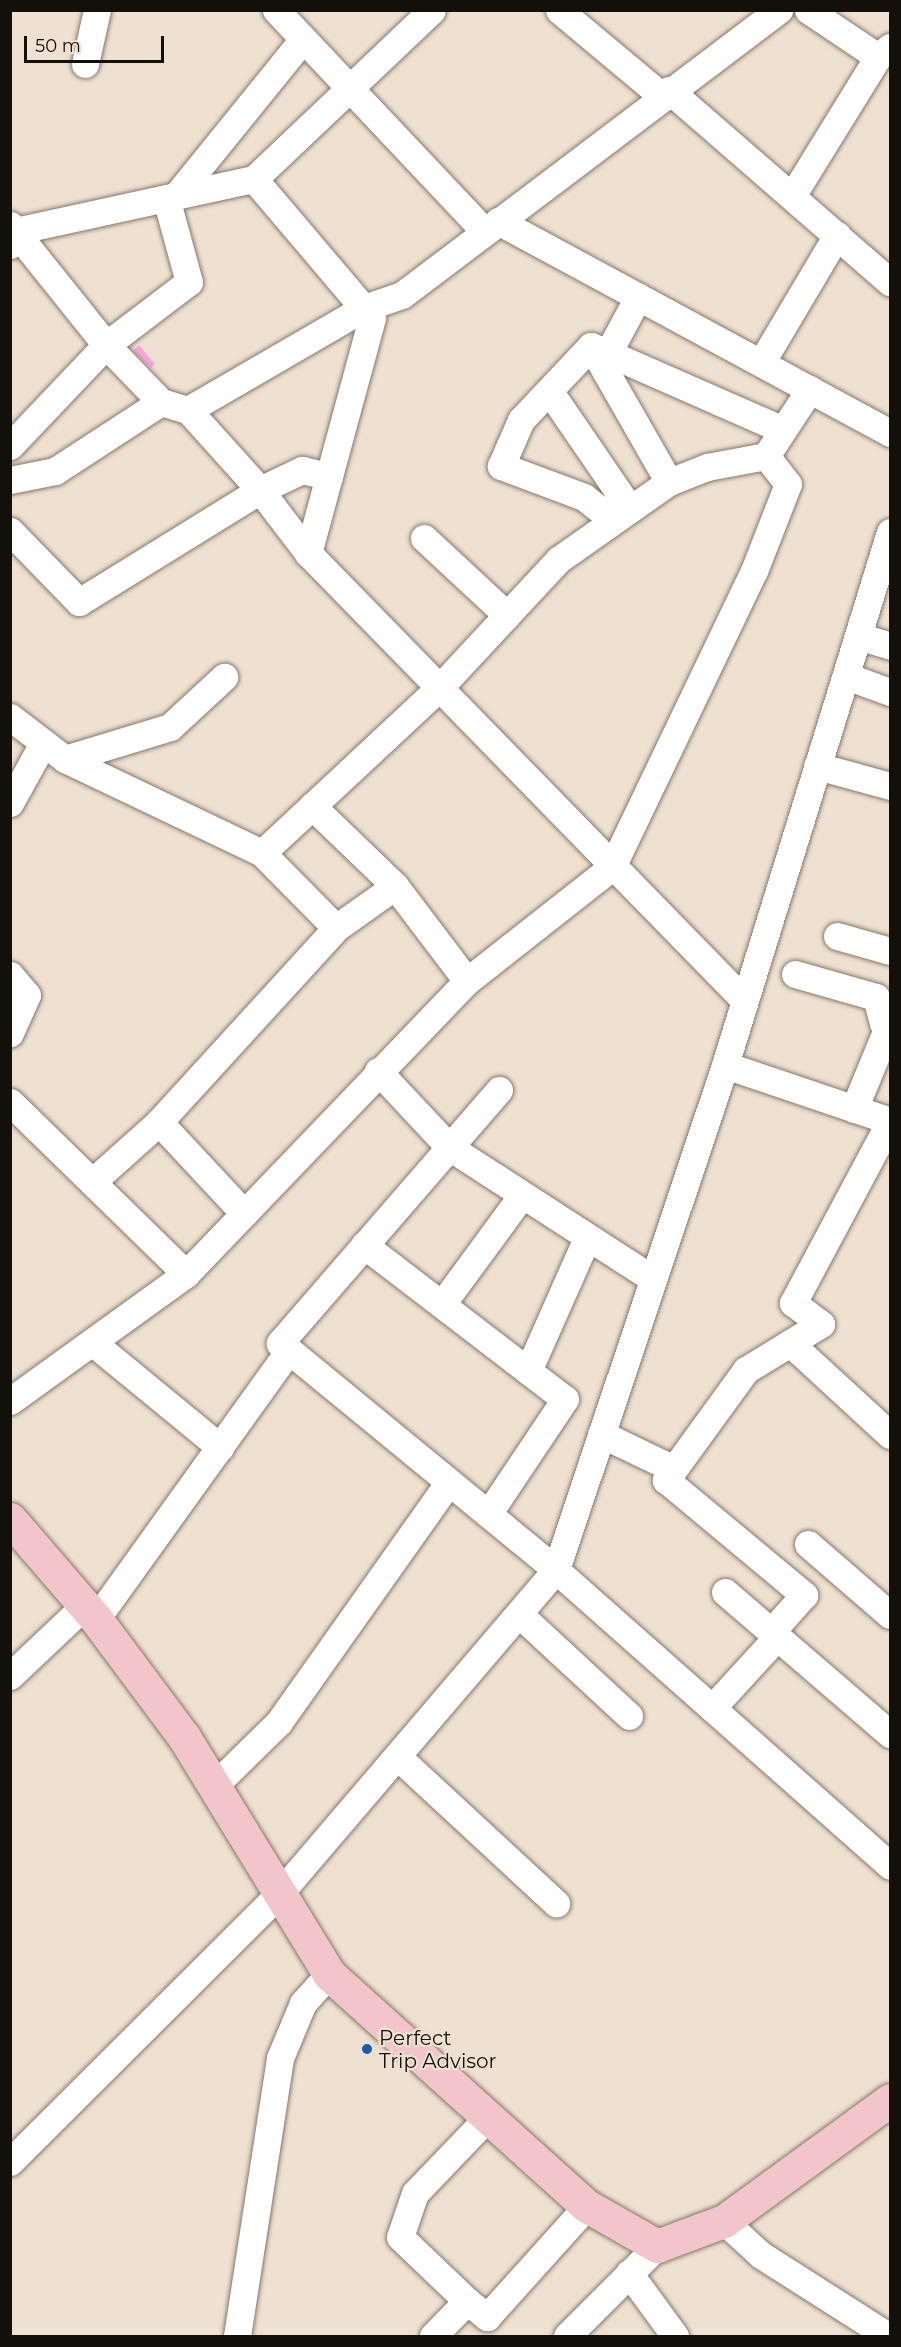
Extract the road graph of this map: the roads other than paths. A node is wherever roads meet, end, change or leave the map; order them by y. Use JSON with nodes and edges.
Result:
{"nodes":[{"id":1,"x":97,"y":10,"type":"edge"},
{"id":2,"x":276,"y":10,"type":"edge"},
{"id":3,"x":432,"y":10,"type":"edge"},
{"id":4,"x":559,"y":10,"type":"edge"},
{"id":5,"x":779,"y":10,"type":"edge"},
{"id":6,"x":808,"y":10,"type":"edge"},
{"id":7,"x":303,"y":39,"type":"junction"},
{"id":8,"x":884,"y":52,"type":"edge"},
{"id":9,"x":85,"y":64,"type":"dead end"},
{"id":10,"x":349,"y":88,"type":"junction"},
{"id":11,"x":665,"y":93,"type":"junction"},
{"id":12,"x":254,"y":178,"type":"junction"},
{"id":13,"x":792,"y":196,"type":"junction"},
{"id":14,"x":171,"y":197,"type":"junction"},
{"id":15,"x":491,"y":226,"type":"junction"},
{"id":16,"x":12,"y":234,"type":"edge"},
{"id":17,"x":837,"y":235,"type":"junction"},
{"id":18,"x":891,"y":282,"type":"edge"},
{"id":19,"x":638,"y":297,"type":"junction"},
{"id":20,"x":364,"y":308,"type":"junction"},
{"id":21,"x":106,"y":345,"type":"junction"},
{"id":22,"x":599,"y":350,"type":"junction"},
{"id":23,"x":761,"y":363,"type":"junction"},
{"id":24,"x":810,"y":389,"type":"junction"},
{"id":25,"x":550,"y":392,"type":"junction"},
{"id":26,"x":161,"y":402,"type":"junction"},
{"id":27,"x":188,"y":410,"type":"junction"},
{"id":28,"x":783,"y":430,"type":"junction"},
{"id":29,"x":891,"y":433,"type":"edge"},
{"id":30,"x":10,"y":446,"type":"edge"},
{"id":31,"x":766,"y":456,"type":"junction"},
{"id":32,"x":329,"y":476,"type":"junction"},
{"id":33,"x":10,"y":480,"type":"edge"},
{"id":34,"x":669,"y":482,"type":"junction"},
{"id":35,"x":260,"y":489,"type":"junction"},
{"id":36,"x":620,"y":513,"type":"junction"},
{"id":37,"x":10,"y":531,"type":"edge"},
{"id":38,"x":891,"y":532,"type":"edge"},
{"id":39,"x":424,"y":538,"type":"dead end"},
{"id":40,"x":308,"y":552,"type":"junction"},
{"id":41,"x":884,"y":575,"type":"edge"},
{"id":42,"x":507,"y":615,"type":"junction"},
{"id":43,"x":858,"y":636,"type":"junction"},
{"id":44,"x":891,"y":646,"type":"edge"},
{"id":45,"x":846,"y":676,"type":"junction"},
{"id":46,"x":224,"y":677,"type":"dead end"},
{"id":47,"x":442,"y":685,"type":"junction"},
{"id":48,"x":891,"y":692,"type":"edge"},
{"id":49,"x":10,"y":717,"type":"edge"},
{"id":50,"x":54,"y":752,"type":"junction"},
{"id":51,"x":817,"y":766,"type":"junction"},
{"id":52,"x":891,"y":786,"type":"edge"},
{"id":53,"x":10,"y":803,"type":"edge"},
{"id":54,"x":312,"y":806,"type":"junction"},
{"id":55,"x":262,"y":853,"type":"junction"},
{"id":56,"x":612,"y":867,"type":"junction"},
{"id":57,"x":395,"y":886,"type":"junction"},
{"id":58,"x":336,"y":928,"type":"junction"},
{"id":59,"x":837,"y":936,"type":"dead end"},
{"id":60,"x":891,"y":951,"type":"edge"},
{"id":61,"x":795,"y":974,"type":"dead end"},
{"id":62,"x":10,"y":975,"type":"edge"},
{"id":63,"x":466,"y":981,"type":"junction"},
{"id":64,"x":744,"y":1000,"type":"junction"},
{"id":65,"x":890,"y":1024,"type":"edge"},
{"id":66,"x":10,"y":1033,"type":"edge"},
{"id":67,"x":724,"y":1065,"type":"junction"},
{"id":68,"x":378,"y":1071,"type":"junction"},
{"id":69,"x":499,"y":1090,"type":"dead end"},
{"id":70,"x":10,"y":1102,"type":"edge"},
{"id":71,"x":854,"y":1109,"type":"junction"},
{"id":72,"x":890,"y":1121,"type":"edge"},
{"id":73,"x":159,"y":1122,"type":"junction"},
{"id":74,"x":449,"y":1147,"type":"junction"},
{"id":75,"x":92,"y":1182,"type":"junction"},
{"id":76,"x":522,"y":1195,"type":"junction"},
{"id":77,"x":244,"y":1213,"type":"junction"},
{"id":78,"x":587,"y":1238,"type":"junction"},
{"id":79,"x":364,"y":1245,"type":"junction"},
{"id":80,"x":186,"y":1274,"type":"junction"},
{"id":81,"x":653,"y":1279,"type":"junction"},
{"id":82,"x":442,"y":1305,"type":"junction"},
{"id":83,"x":92,"y":1342,"type":"junction"},
{"id":84,"x":790,"y":1343,"type":"junction"},
{"id":85,"x":289,"y":1350,"type":"junction"},
{"id":86,"x":528,"y":1371,"type":"junction"},
{"id":87,"x":10,"y":1401,"type":"edge"},
{"id":88,"x":601,"y":1434,"type":"junction"},
{"id":89,"x":891,"y":1435,"type":"edge"},
{"id":90,"x":220,"y":1447,"type":"junction"},
{"id":91,"x":666,"y":1480,"type":"junction"},
{"id":92,"x":449,"y":1482,"type":"junction"},
{"id":93,"x":488,"y":1514,"type":"junction"},
{"id":94,"x":10,"y":1520,"type":"edge"},
{"id":95,"x":808,"y":1544,"type":"dead end"},
{"id":96,"x":556,"y":1570,"type":"junction"},
{"id":97,"x":725,"y":1592,"type":"dead end"},
{"id":98,"x":91,"y":1612,"type":"junction"},
{"id":99,"x":519,"y":1614,"type":"junction"},
{"id":100,"x":891,"y":1615,"type":"edge"},
{"id":101,"x":774,"y":1635,"type":"junction"},
{"id":102,"x":10,"y":1676,"type":"edge"},
{"id":103,"x":712,"y":1707,"type":"junction"},
{"id":104,"x":629,"y":1716,"type":"dead end"},
{"id":105,"x":891,"y":1734,"type":"edge"},
{"id":106,"x":397,"y":1756,"type":"junction"},
{"id":107,"x":216,"y":1784,"type":"junction"},
{"id":108,"x":891,"y":1865,"type":"edge"},
{"id":109,"x":279,"y":1894,"type":"junction"},
{"id":110,"x":556,"y":1903,"type":"dead end"},
{"id":111,"x":329,"y":1974,"type":"junction"},
{"id":112,"x":891,"y":2100,"type":"edge"},
{"id":113,"x":488,"y":2117,"type":"junction"},
{"id":114,"x":10,"y":2162,"type":"edge"},
{"id":115,"x":587,"y":2206,"type":"junction"},
{"id":116,"x":724,"y":2221,"type":"junction"},
{"id":117,"x":657,"y":2246,"type":"junction"},
{"id":118,"x":629,"y":2273,"type":"junction"},
{"id":119,"x":467,"y":2301,"type":"junction"},
{"id":120,"x":237,"y":2337,"type":"edge"},
{"id":121,"x":433,"y":2337,"type":"edge"},
{"id":122,"x":567,"y":2337,"type":"edge"},
{"id":123,"x":675,"y":2337,"type":"edge"},
{"id":124,"x":888,"y":2337,"type":"edge"}],
"edges":[{"from":1,"to":9,"type":"street"},
{"from":2,"to":7,"type":"street"},
{"from":3,"to":10,"type":"street"},
{"from":4,"to":11,"type":"street"},
{"from":5,"to":11,"type":"street"},
{"from":6,"to":8,"type":"street"},
{"from":7,"to":10,"type":"street"},
{"from":7,"to":14,"type":"street"},
{"from":8,"to":13,"type":"street"},
{"from":10,"to":12,"type":"street"},
{"from":10,"to":15,"type":"street"},
{"from":11,"to":13,"type":"street"},
{"from":11,"to":15,"type":"street"},
{"from":12,"to":14,"type":"street"},
{"from":12,"to":20,"type":"street"},
{"from":13,"to":17,"type":"street"},
{"from":14,"to":16,"type":"street"},
{"from":14,"to":21,"type":"street"},
{"from":15,"to":19,"type":"street"},
{"from":15,"to":20,"type":"street"},
{"from":16,"to":21,"type":"street"},
{"from":17,"to":18,"type":"street"},
{"from":17,"to":23,"type":"street"},
{"from":19,"to":22,"type":"street"},
{"from":19,"to":23,"type":"street"},
{"from":20,"to":27,"type":"street"},
{"from":20,"to":32,"type":"street"},
{"from":21,"to":26,"type":"street"},
{"from":21,"to":30,"type":"street"},
{"from":22,"to":25,"type":"street"},
{"from":22,"to":28,"type":"street"},
{"from":22,"to":34,"type":"street"},
{"from":23,"to":24,"type":"street"},
{"from":24,"to":28,"type":"street"},
{"from":24,"to":29,"type":"street"},
{"from":25,"to":36,"type":"street"},
{"from":25,"to":36,"type":"street"},
{"from":26,"to":27,"type":"street"},
{"from":26,"to":33,"type":"street"},
{"from":27,"to":35,"type":"street"},
{"from":28,"to":31,"type":"street"},
{"from":31,"to":34,"type":"street"},
{"from":31,"to":56,"type":"street"},
{"from":32,"to":35,"type":"street"},
{"from":32,"to":40,"type":"street"},
{"from":34,"to":36,"type":"street"},
{"from":35,"to":37,"type":"street"},
{"from":35,"to":40,"type":"street"},
{"from":36,"to":42,"type":"street"},
{"from":38,"to":41,"type":"street"},
{"from":39,"to":42,"type":"street"},
{"from":40,"to":47,"type":"street"},
{"from":41,"to":43,"type":"street"},
{"from":42,"to":47,"type":"street"},
{"from":43,"to":44,"type":"street"},
{"from":43,"to":45,"type":"street"},
{"from":45,"to":48,"type":"street"},
{"from":45,"to":51,"type":"street"},
{"from":46,"to":50,"type":"street"},
{"from":47,"to":54,"type":"street"},
{"from":47,"to":56,"type":"street"},
{"from":49,"to":50,"type":"street"},
{"from":50,"to":53,"type":"street"},
{"from":50,"to":55,"type":"street"},
{"from":51,"to":52,"type":"street"},
{"from":51,"to":64,"type":"street"},
{"from":54,"to":55,"type":"street"},
{"from":54,"to":57,"type":"street"},
{"from":55,"to":58,"type":"street"},
{"from":56,"to":63,"type":"street"},
{"from":56,"to":64,"type":"street"},
{"from":57,"to":58,"type":"street"},
{"from":57,"to":63,"type":"street"},
{"from":58,"to":73,"type":"street"},
{"from":59,"to":60,"type":"street"},
{"from":61,"to":65,"type":"street"},
{"from":62,"to":66,"type":"street"},
{"from":63,"to":68,"type":"street"},
{"from":64,"to":67,"type":"street"},
{"from":65,"to":71,"type":"street"},
{"from":67,"to":71,"type":"street"},
{"from":67,"to":81,"type":"street"},
{"from":68,"to":74,"type":"street"},
{"from":68,"to":77,"type":"street"},
{"from":69,"to":74,"type":"street"},
{"from":70,"to":75,"type":"street"},
{"from":71,"to":72,"type":"street"},
{"from":72,"to":84,"type":"street"},
{"from":73,"to":75,"type":"street"},
{"from":73,"to":77,"type":"street"},
{"from":74,"to":76,"type":"street"},
{"from":74,"to":79,"type":"street"},
{"from":75,"to":80,"type":"street"},
{"from":76,"to":78,"type":"street"},
{"from":76,"to":82,"type":"street"},
{"from":77,"to":80,"type":"street"},
{"from":78,"to":81,"type":"street"},
{"from":78,"to":86,"type":"street"},
{"from":79,"to":82,"type":"street"},
{"from":79,"to":85,"type":"street"},
{"from":80,"to":83,"type":"street"},
{"from":81,"to":88,"type":"street"},
{"from":82,"to":86,"type":"street"},
{"from":83,"to":87,"type":"street"},
{"from":83,"to":90,"type":"street"},
{"from":84,"to":89,"type":"street"},
{"from":84,"to":91,"type":"street"},
{"from":85,"to":90,"type":"street"},
{"from":85,"to":92,"type":"street"},
{"from":86,"to":93,"type":"street"},
{"from":88,"to":91,"type":"street"},
{"from":88,"to":96,"type":"street"},
{"from":90,"to":98,"type":"street"},
{"from":91,"to":101,"type":"street"},
{"from":92,"to":93,"type":"street"},
{"from":92,"to":107,"type":"street"},
{"from":93,"to":96,"type":"street"},
{"from":94,"to":98,"type":"main road"},
{"from":95,"to":100,"type":"street"},
{"from":96,"to":99,"type":"street"},
{"from":96,"to":103,"type":"street"},
{"from":97,"to":101,"type":"street"},
{"from":98,"to":102,"type":"street"},
{"from":98,"to":107,"type":"main road"},
{"from":99,"to":104,"type":"street"},
{"from":99,"to":106,"type":"street"},
{"from":101,"to":103,"type":"street"},
{"from":101,"to":105,"type":"street"},
{"from":103,"to":108,"type":"street"},
{"from":106,"to":109,"type":"street"},
{"from":106,"to":110,"type":"street"},
{"from":107,"to":109,"type":"main road"},
{"from":109,"to":111,"type":"main road"},
{"from":109,"to":114,"type":"street"},
{"from":111,"to":113,"type":"main road"},
{"from":111,"to":120,"type":"street"},
{"from":112,"to":116,"type":"main road"},
{"from":113,"to":115,"type":"main road"},
{"from":113,"to":119,"type":"street"},
{"from":115,"to":117,"type":"main road"},
{"from":115,"to":119,"type":"street"},
{"from":116,"to":117,"type":"main road"},
{"from":116,"to":124,"type":"street"},
{"from":117,"to":118,"type":"street"},
{"from":118,"to":122,"type":"street"},
{"from":118,"to":123,"type":"street"},
{"from":119,"to":121,"type":"street"}]}
